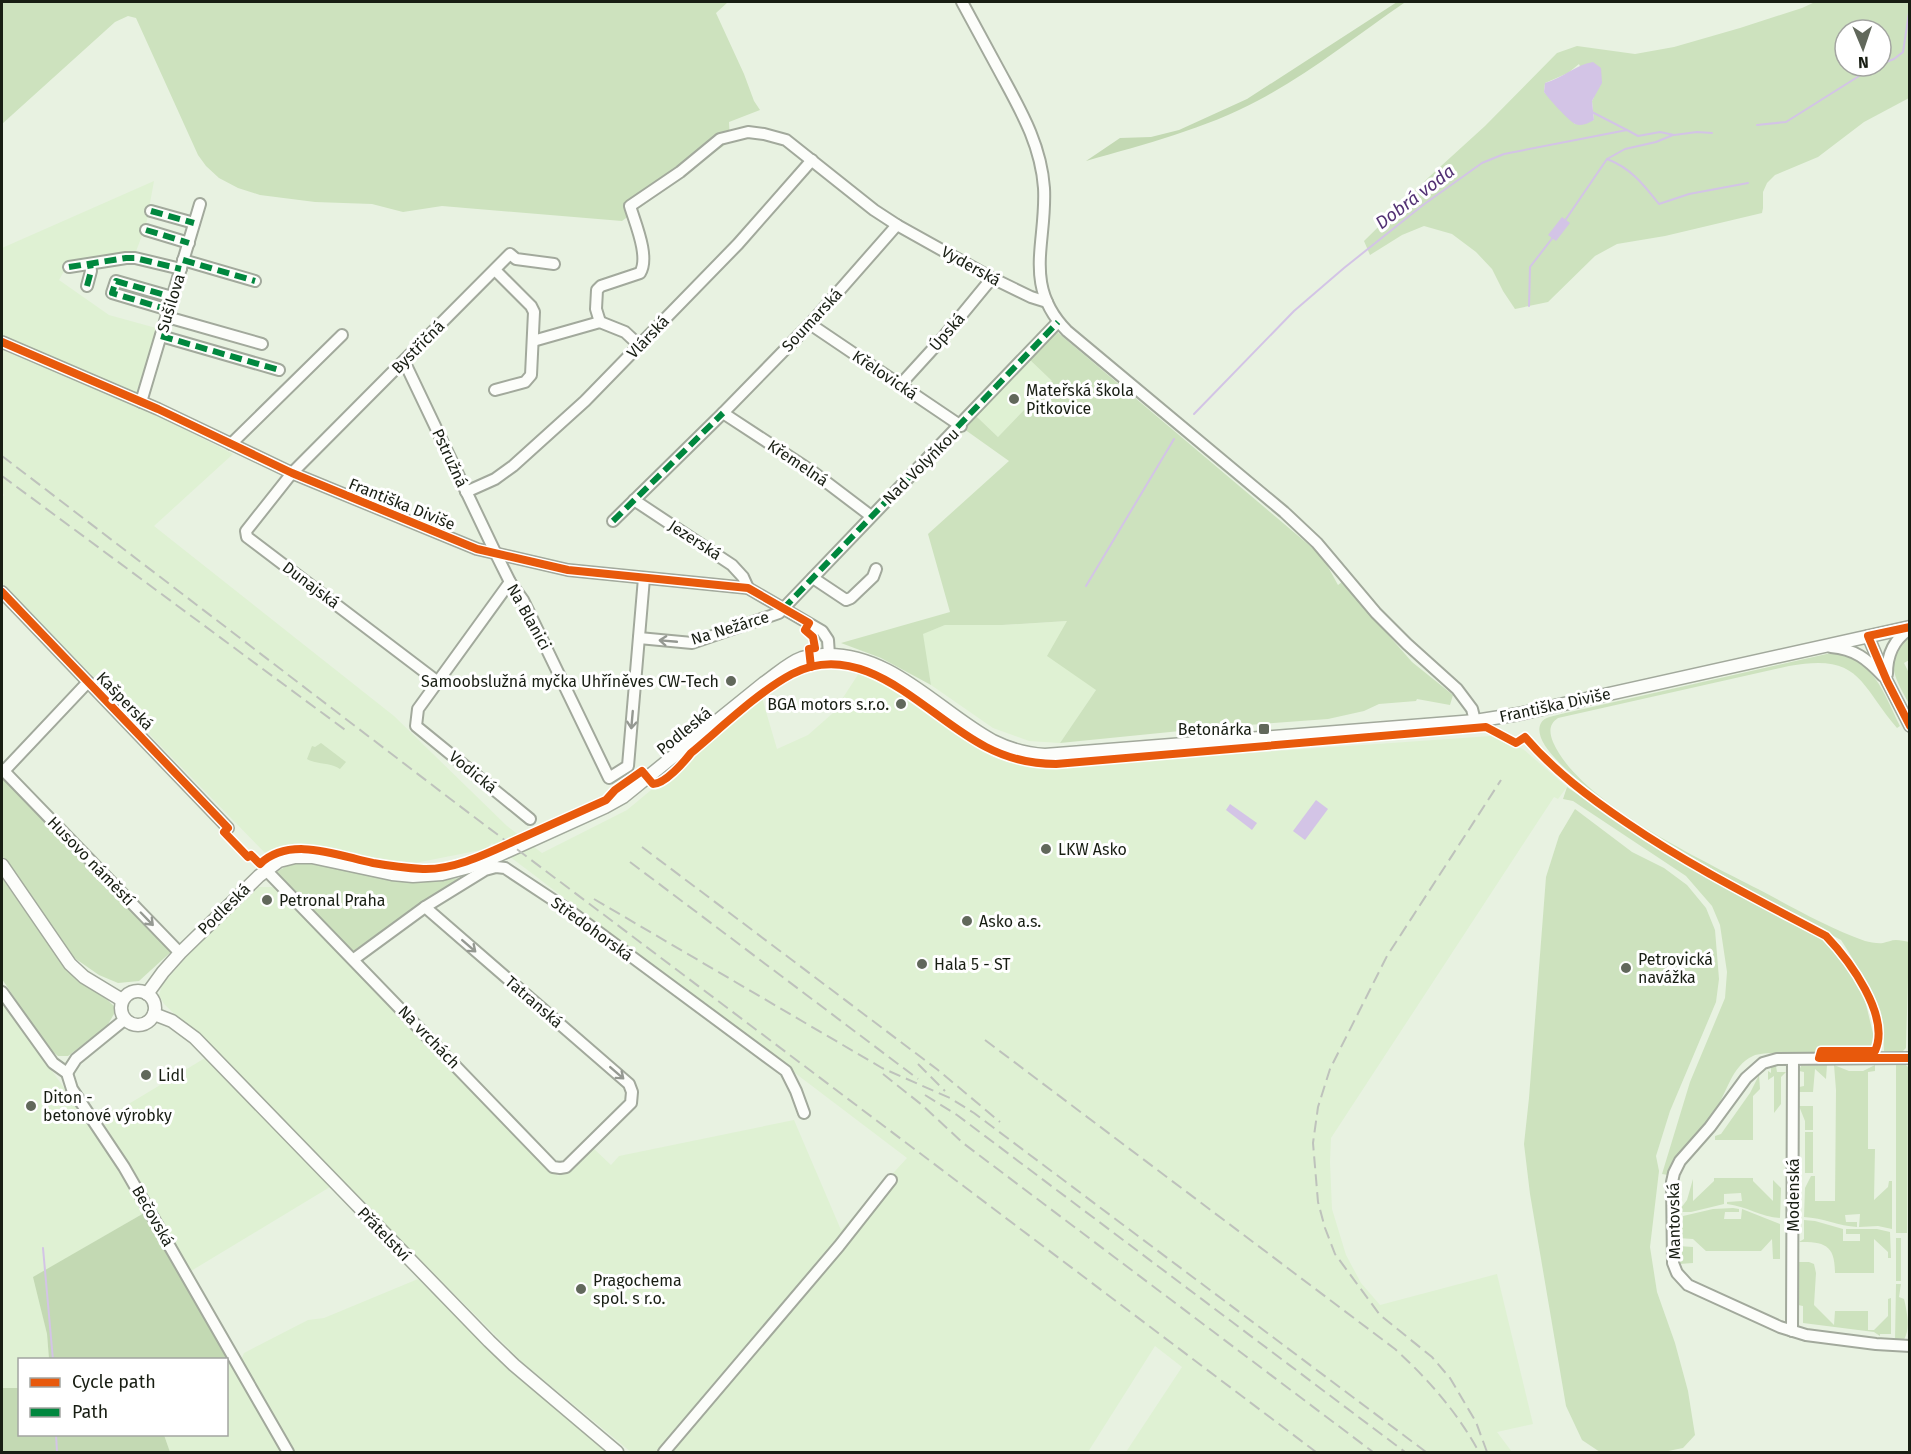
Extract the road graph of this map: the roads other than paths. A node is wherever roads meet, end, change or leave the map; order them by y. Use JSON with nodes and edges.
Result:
{"nodes":[{"id":1,"x":962,"y":2,"type":"edge"},
{"id":2,"x":812,"y":160,"type":"junction"},
{"id":3,"x":200,"y":204,"type":"dead end"},
{"id":4,"x":151,"y":211,"type":"dead end"},
{"id":5,"x":194,"y":223,"type":"junction"},
{"id":6,"x":897,"y":225,"type":"junction"},
{"id":7,"x":146,"y":230,"type":"dead end"},
{"id":8,"x":189,"y":243,"type":"junction"},
{"id":9,"x":90,"y":264,"type":"junction"},
{"id":10,"x":554,"y":264,"type":"dead end"},
{"id":11,"x":182,"y":265,"type":"junction"},
{"id":12,"x":69,"y":267,"type":"dead end"},
{"id":13,"x":495,"y":270,"type":"junction"},
{"id":14,"x":992,"y":278,"type":"junction"},
{"id":15,"x":255,"y":282,"type":"dead end"},
{"id":16,"x":87,"y":286,"type":"dead end"},
{"id":17,"x":172,"y":297,"type":"junction"},
{"id":18,"x":1047,"y":303,"type":"junction"},
{"id":19,"x":168,"y":313,"type":"junction"},
{"id":20,"x":600,"y":322,"type":"junction"},
{"id":21,"x":1058,"y":322,"type":"junction"},
{"id":22,"x":810,"y":324,"type":"junction"},
{"id":23,"x":342,"y":335,"type":"dead end"},
{"id":24,"x":161,"y":336,"type":"junction"},
{"id":25,"x":533,"y":341,"type":"junction"},
{"id":26,"x":2,"y":342,"type":"edge"},
{"id":27,"x":261,"y":344,"type":"dead end"},
{"id":28,"x":640,"y":346,"type":"junction"},
{"id":29,"x":404,"y":361,"type":"junction"},
{"id":30,"x":279,"y":370,"type":"dead end"},
{"id":31,"x":900,"y":385,"type":"junction"},
{"id":32,"x":495,"y":390,"type":"dead end"},
{"id":33,"x":141,"y":402,"type":"junction"},
{"id":34,"x":723,"y":413,"type":"junction"},
{"id":35,"x":960,"y":426,"type":"junction"},
{"id":36,"x":231,"y":444,"type":"junction"},
{"id":37,"x":292,"y":473,"type":"junction"},
{"id":38,"x":466,"y":492,"type":"junction"},
{"id":39,"x":634,"y":500,"type":"junction"},
{"id":40,"x":871,"y":516,"type":"junction"},
{"id":41,"x":613,"y":521,"type":"dead end"},
{"id":42,"x":496,"y":554,"type":"junction"},
{"id":43,"x":876,"y":568,"type":"dead end"},
{"id":44,"x":644,"y":578,"type":"junction"},
{"id":45,"x":813,"y":578,"type":"junction"},
{"id":46,"x":510,"y":582,"type":"junction"},
{"id":47,"x":748,"y":588,"type":"junction"},
{"id":48,"x":2,"y":592,"type":"edge"},
{"id":49,"x":783,"y":609,"type":"junction"},
{"id":50,"x":1910,"y":628,"type":"edge"},
{"id":51,"x":1868,"y":636,"type":"junction"},
{"id":52,"x":639,"y":638,"type":"junction"},
{"id":53,"x":1805,"y":649,"type":"junction"},
{"id":54,"x":829,"y":655,"type":"junction"},
{"id":55,"x":1887,"y":681,"type":"junction"},
{"id":56,"x":88,"y":682,"type":"junction"},
{"id":57,"x":438,"y":682,"type":"junction"},
{"id":58,"x":1475,"y":721,"type":"junction"},
{"id":59,"x":1910,"y":726,"type":"edge"},
{"id":60,"x":2,"y":770,"type":"edge"},
{"id":61,"x":530,"y":819,"type":"dead end"},
{"id":62,"x":228,"y":828,"type":"dead end"},
{"id":63,"x":2,"y":865,"type":"edge"},
{"id":64,"x":266,"y":870,"type":"junction"},
{"id":65,"x":425,"y":907,"type":"junction"},
{"id":66,"x":180,"y":953,"type":"junction"},
{"id":67,"x":354,"y":959,"type":"junction"},
{"id":68,"x":2,"y":992,"type":"edge"},
{"id":69,"x":147,"y":994,"type":"junction"},
{"id":70,"x":122,"y":1000,"type":"junction"},
{"id":71,"x":154,"y":1014,"type":"junction"},
{"id":72,"x":124,"y":1020,"type":"junction"},
{"id":73,"x":1910,"y":1058,"type":"edge"},
{"id":74,"x":1793,"y":1059,"type":"junction"},
{"id":75,"x":67,"y":1073,"type":"junction"},
{"id":76,"x":631,"y":1103,"type":"joint"},
{"id":77,"x":804,"y":1113,"type":"dead end"},
{"id":78,"x":891,"y":1180,"type":"dead end"},
{"id":79,"x":1792,"y":1331,"type":"junction"},
{"id":80,"x":1910,"y":1346,"type":"edge"},
{"id":81,"x":288,"y":1452,"type":"edge"},
{"id":82,"x":617,"y":1452,"type":"edge"},
{"id":83,"x":664,"y":1452,"type":"edge"}],
"edges":[{"from":1,"to":18,"type":"street"},
{"from":2,"to":6,"type":"street","name":"Vyderská"},
{"from":2,"to":20,"type":"street","name":"Vyderská"},
{"from":2,"to":28,"type":"street","name":"Vlárská"},
{"from":3,"to":5,"type":"street","name":"Sušilova"},
{"from":4,"to":5,"type":"street"},
{"from":5,"to":8,"type":"street","name":"Sušilova"},
{"from":6,"to":14,"type":"street","name":"Vyderská"},
{"from":6,"to":22,"type":"street","name":"Soumarská"},
{"from":7,"to":8,"type":"street"},
{"from":8,"to":11,"type":"street","name":"Sušilova"},
{"from":9,"to":11,"type":"street"},
{"from":9,"to":12,"type":"street"},
{"from":9,"to":16,"type":"street"},
{"from":10,"to":13,"type":"street","name":"Bystřičná"},
{"from":11,"to":15,"type":"street"},
{"from":11,"to":17,"type":"street","name":"Sušilova"},
{"from":13,"to":25,"type":"street"},
{"from":13,"to":29,"type":"street","name":"Bystřičná"},
{"from":14,"to":18,"type":"street","name":"Vyderská"},
{"from":14,"to":31,"type":"street","name":"Úpská"},
{"from":17,"to":19,"type":"street","name":"Sušilova"},
{"from":17,"to":19,"type":"street"},
{"from":18,"to":21,"type":"street"},
{"from":19,"to":24,"type":"street","name":"Sušilova"},
{"from":19,"to":27,"type":"street"},
{"from":20,"to":25,"type":"street"},
{"from":20,"to":28,"type":"street"},
{"from":21,"to":35,"type":"street","name":"Nad Volyňkou"},
{"from":21,"to":58,"type":"street"},
{"from":22,"to":31,"type":"street","name":"Křelovická"},
{"from":22,"to":34,"type":"street","name":"Soumarská"},
{"from":23,"to":36,"type":"street"},
{"from":24,"to":30,"type":"street"},
{"from":24,"to":33,"type":"street","name":"Sušilova"},
{"from":25,"to":32,"type":"street"},
{"from":26,"to":33,"type":"street","name":"Františka Diviše"},
{"from":28,"to":38,"type":"street","name":"Vlárská"},
{"from":29,"to":37,"type":"street","name":"Bystřičná"},
{"from":29,"to":38,"type":"street","name":"Pstružná"},
{"from":31,"to":35,"type":"street","name":"Křelovická"},
{"from":33,"to":36,"type":"street","name":"Františka Diviše"},
{"from":34,"to":39,"type":"street","name":"Soumarská"},
{"from":34,"to":40,"type":"street","name":"Křemelná"},
{"from":35,"to":40,"type":"street","name":"Nad Volyňkou"},
{"from":36,"to":37,"type":"street","name":"Františka Diviše"},
{"from":37,"to":42,"type":"street","name":"Františka Diviše"},
{"from":37,"to":57,"type":"street","name":"Dunajská"},
{"from":38,"to":42,"type":"street","name":"Pstružná"},
{"from":39,"to":41,"type":"street","name":"Soumarská"},
{"from":39,"to":47,"type":"street","name":"Jezerská"},
{"from":40,"to":45,"type":"street","name":"Nad Volyňkou"},
{"from":42,"to":44,"type":"street","name":"Františka Diviše"},
{"from":42,"to":46,"type":"street","name":"Na Blanici"},
{"from":43,"to":45,"type":"street"},
{"from":44,"to":47,"type":"street","name":"Františka Diviše"},
{"from":44,"to":52,"type":"street"},
{"from":45,"to":49,"type":"street","name":"Nad Volyňkou"},
{"from":52,"to":46,"type":"street","name":"Na Blanici","one_way":true},
{"from":46,"to":57,"type":"street"},
{"from":47,"to":49,"type":"street","name":"Františka Diviše"},
{"from":48,"to":56,"type":"street","name":"Kašperská"},
{"from":49,"to":52,"type":"street","name":"Na Nežárce","one_way":true},
{"from":49,"to":54,"type":"street","name":"Františka Diviše"},
{"from":50,"to":51,"type":"main road","name":"Františka Diviše"},
{"from":50,"to":55,"type":"street"},
{"from":51,"to":53,"type":"main road","name":"Františka Diviše"},
{"from":51,"to":55,"type":"street"},
{"from":53,"to":55,"type":"street"},
{"from":53,"to":58,"type":"main road","name":"Františka Diviše"},
{"from":54,"to":58,"type":"main road","name":"Františka Diviše"},
{"from":54,"to":64,"type":"main road","name":"Podleská"},
{"from":55,"to":59,"type":"street"},
{"from":56,"to":60,"type":"street"},
{"from":56,"to":62,"type":"street","name":"Kašperská"},
{"from":57,"to":61,"type":"street","name":"Vodická"},
{"from":60,"to":66,"type":"street","name":"Husovo náměstí","one_way":true},
{"from":63,"to":70,"type":"main road"},
{"from":64,"to":66,"type":"main road","name":"Podleská"},
{"from":64,"to":67,"type":"street","name":"Na vrchách"},
{"from":65,"to":67,"type":"street","name":"Středohorská"},
{"from":65,"to":76,"type":"street","name":"Tatranská","one_way":true},
{"from":65,"to":77,"type":"street","name":"Středohorská"},
{"from":66,"to":69,"type":"main road","name":"Podleská"},
{"from":67,"to":76,"type":"street","name":"Na vrchách"},
{"from":68,"to":75,"type":"street","name":"Bečovská"},
{"from":69,"to":70,"type":"main road"},
{"from":69,"to":71,"type":"main road"},
{"from":70,"to":72,"type":"main road"},
{"from":71,"to":72,"type":"main road"},
{"from":71,"to":82,"type":"main road","name":"Přátelství"},
{"from":72,"to":75,"type":"street"},
{"from":73,"to":74,"type":"street","name":"Mantovská"},
{"from":74,"to":79,"type":"street","name":"Modenská"},
{"from":74,"to":79,"type":"street","name":"Mantovská"},
{"from":75,"to":81,"type":"street","name":"Bečovská"},
{"from":78,"to":83,"type":"street"},
{"from":79,"to":80,"type":"street","name":"Mantovská"}]}
